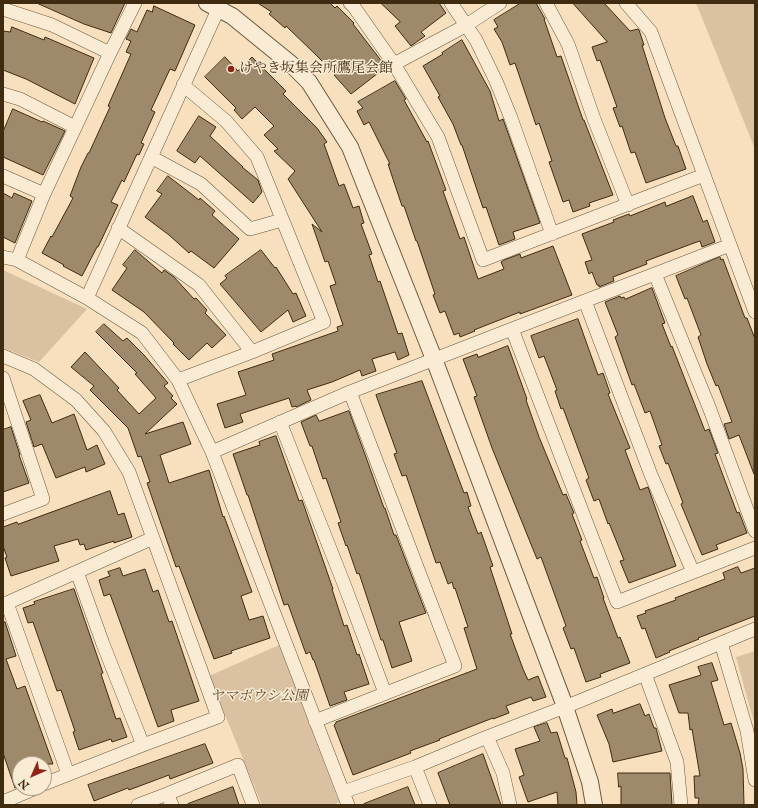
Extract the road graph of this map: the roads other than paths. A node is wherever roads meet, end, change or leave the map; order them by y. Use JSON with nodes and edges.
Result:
{"nodes":[{"id":1,"x":135,"y":3,"type":"edge"},
{"id":2,"x":350,"y":3,"type":"edge"},
{"id":3,"x":451,"y":3,"type":"edge"},
{"id":4,"x":500,"y":3,"type":"edge"},
{"id":5,"x":546,"y":3,"type":"edge"},
{"id":6,"x":626,"y":3,"type":"edge"},
{"id":7,"x":215,"y":5,"type":"edge"},
{"id":8,"x":3,"y":9,"type":"edge"},
{"id":9,"x":465,"y":26,"type":"junction"},
{"id":10,"x":110,"y":53,"type":"junction"},
{"id":11,"x":394,"y":64,"type":"junction"},
{"id":12,"x":184,"y":85,"type":"junction"},
{"id":13,"x":3,"y":94,"type":"edge"},
{"id":14,"x":75,"y":127,"type":"junction"},
{"id":15,"x":151,"y":157,"type":"junction"},
{"id":16,"x":704,"y":175,"type":"junction"},
{"id":17,"x":3,"y":176,"type":"edge"},
{"id":18,"x":44,"y":194,"type":"junction"},
{"id":19,"x":628,"y":205,"type":"junction"},
{"id":20,"x":282,"y":220,"type":"junction"},
{"id":21,"x":118,"y":228,"type":"junction"},
{"id":22,"x":552,"y":234,"type":"junction"},
{"id":23,"x":730,"y":245,"type":"junction"},
{"id":24,"x":3,"y":257,"type":"edge"},
{"id":25,"x":17,"y":260,"type":"junction"},
{"id":26,"x":655,"y":274,"type":"junction"},
{"id":27,"x":87,"y":298,"type":"junction"},
{"id":28,"x":585,"y":301,"type":"junction"},
{"id":29,"x":755,"y":312,"type":"edge"},
{"id":30,"x":512,"y":329,"type":"junction"},
{"id":31,"x":252,"y":352,"type":"junction"},
{"id":32,"x":3,"y":356,"type":"edge"},
{"id":33,"x":434,"y":359,"type":"junction"},
{"id":34,"x":3,"y":378,"type":"edge"},
{"id":35,"x":178,"y":380,"type":"junction"},
{"id":36,"x":350,"y":392,"type":"junction"},
{"id":37,"x":280,"y":422,"type":"junction"},
{"id":38,"x":212,"y":452,"type":"junction"},
{"id":39,"x":3,"y":514,"type":"edge"},
{"id":40,"x":755,"y":531,"type":"edge"},
{"id":41,"x":153,"y":538,"type":"junction"},
{"id":42,"x":755,"y":548,"type":"edge"},
{"id":43,"x":77,"y":572,"type":"junction"},
{"id":44,"x":694,"y":572,"type":"junction"},
{"id":45,"x":755,"y":629,"type":"edge"},
{"id":46,"x":720,"y":643,"type":"junction"},
{"id":47,"x":645,"y":674,"type":"junction"},
{"id":48,"x":386,"y":693,"type":"junction"},
{"id":49,"x":565,"y":707,"type":"junction"},
{"id":50,"x":315,"y":721,"type":"junction"},
{"id":51,"x":488,"y":737,"type":"junction"},
{"id":52,"x":143,"y":744,"type":"junction"},
{"id":53,"x":415,"y":767,"type":"junction"},
{"id":54,"x":68,"y":774,"type":"junction"},
{"id":55,"x":755,"y":780,"type":"edge"},
{"id":56,"x":52,"y":781,"type":"edge"},
{"id":57,"x":343,"y":792,"type":"junction"},
{"id":58,"x":17,"y":796,"type":"edge"},
{"id":59,"x":170,"y":799,"type":"edge"},
{"id":60,"x":3,"y":802,"type":"edge"},
{"id":61,"x":138,"y":805,"type":"edge"},
{"id":62,"x":253,"y":805,"type":"edge"},
{"id":63,"x":348,"y":805,"type":"edge"},
{"id":64,"x":430,"y":805,"type":"edge"},
{"id":65,"x":510,"y":805,"type":"edge"},
{"id":66,"x":594,"y":805,"type":"edge"},
{"id":67,"x":681,"y":805,"type":"edge"}],
"edges":[{"from":1,"to":10,"type":"street"},
{"from":2,"to":11,"type":"street"},
{"from":3,"to":9,"type":"street"},
{"from":4,"to":9,"type":"street"},
{"from":5,"to":19,"type":"street"},
{"from":6,"to":16,"type":"street"},
{"from":7,"to":12,"type":"street"},
{"from":7,"to":33,"type":"street"},
{"from":8,"to":10,"type":"street"},
{"from":9,"to":11,"type":"street"},
{"from":9,"to":22,"type":"street"},
{"from":10,"to":14,"type":"street"},
{"from":11,"to":22,"type":"street"},
{"from":12,"to":15,"type":"street"},
{"from":12,"to":20,"type":"street"},
{"from":13,"to":14,"type":"street"},
{"from":14,"to":18,"type":"street"},
{"from":15,"to":20,"type":"street"},
{"from":15,"to":21,"type":"street"},
{"from":16,"to":19,"type":"street"},
{"from":16,"to":23,"type":"street"},
{"from":17,"to":18,"type":"street"},
{"from":18,"to":25,"type":"street"},
{"from":19,"to":22,"type":"street"},
{"from":20,"to":31,"type":"street"},
{"from":21,"to":27,"type":"street"},
{"from":21,"to":31,"type":"street"},
{"from":23,"to":26,"type":"street"},
{"from":23,"to":29,"type":"street"},
{"from":24,"to":25,"type":"street"},
{"from":25,"to":27,"type":"street"},
{"from":26,"to":28,"type":"street"},
{"from":26,"to":40,"type":"street"},
{"from":27,"to":35,"type":"street"},
{"from":28,"to":30,"type":"street"},
{"from":28,"to":44,"type":"street"},
{"from":30,"to":33,"type":"street"},
{"from":30,"to":44,"type":"street"},
{"from":31,"to":35,"type":"street"},
{"from":32,"to":41,"type":"street"},
{"from":33,"to":36,"type":"street"},
{"from":33,"to":49,"type":"street"},
{"from":34,"to":39,"type":"street"},
{"from":35,"to":38,"type":"street"},
{"from":36,"to":37,"type":"street"},
{"from":36,"to":48,"type":"street"},
{"from":37,"to":38,"type":"street"},
{"from":37,"to":48,"type":"street"},
{"from":38,"to":50,"type":"street"},
{"from":41,"to":43,"type":"street"},
{"from":41,"to":52,"type":"street"},
{"from":42,"to":44,"type":"street"},
{"from":43,"to":52,"type":"street"},
{"from":43,"to":54,"type":"street"},
{"from":45,"to":46,"type":"street"},
{"from":46,"to":47,"type":"street"},
{"from":46,"to":55,"type":"street"},
{"from":47,"to":49,"type":"street"},
{"from":47,"to":67,"type":"street"},
{"from":48,"to":50,"type":"street"},
{"from":49,"to":51,"type":"street"},
{"from":49,"to":66,"type":"street"},
{"from":50,"to":57,"type":"street"},
{"from":51,"to":53,"type":"street"},
{"from":51,"to":65,"type":"street"},
{"from":52,"to":54,"type":"street"},
{"from":53,"to":57,"type":"street"},
{"from":53,"to":64,"type":"street"},
{"from":54,"to":56,"type":"street"},
{"from":57,"to":63,"type":"street"},
{"from":58,"to":60,"type":"street"},
{"from":59,"to":61,"type":"street"},
{"from":59,"to":62,"type":"street"}]}
